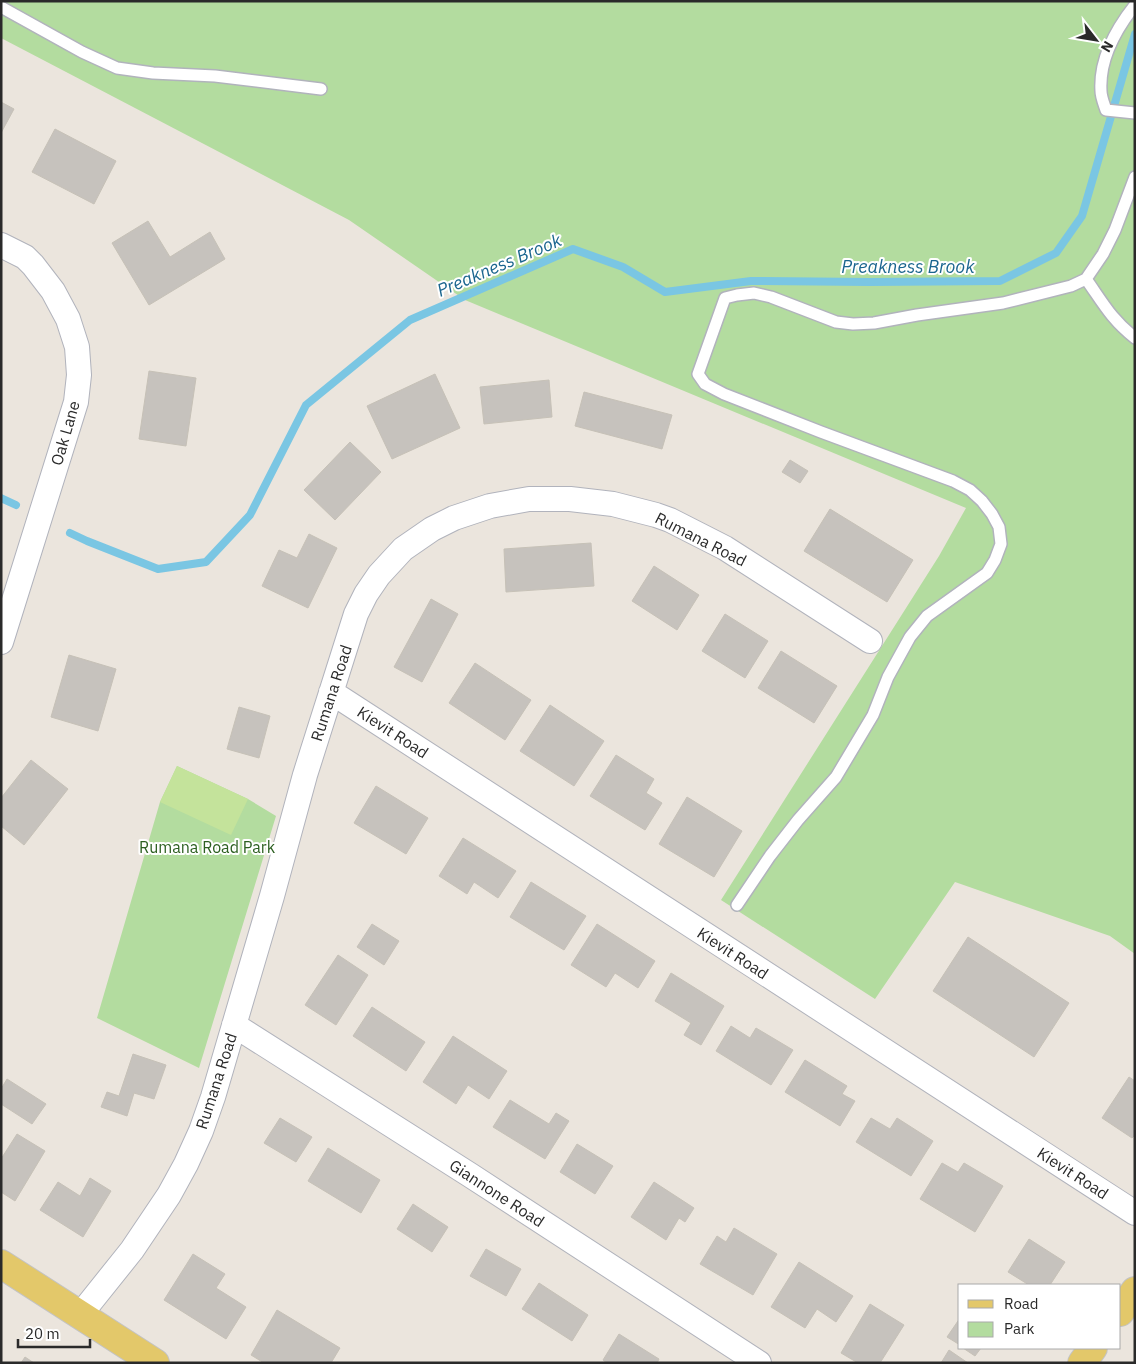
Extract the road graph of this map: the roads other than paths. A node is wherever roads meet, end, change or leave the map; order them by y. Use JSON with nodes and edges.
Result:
{"nodes":[{"id":1,"x":1135,"y":4,"type":"edge"},
{"id":2,"x":1,"y":7,"type":"edge"},
{"id":3,"x":321,"y":89,"type":"dead end"},
{"id":4,"x":1129,"y":112,"type":"edge"},
{"id":5,"x":1135,"y":177,"type":"edge"},
{"id":6,"x":1,"y":245,"type":"edge"},
{"id":7,"x":1086,"y":279,"type":"junction"},
{"id":8,"x":1135,"y":338,"type":"edge"},
{"id":9,"x":870,"y":641,"type":"dead end"},
{"id":10,"x":1,"y":642,"type":"edge"},
{"id":11,"x":331,"y":692,"type":"junction"},
{"id":12,"x":737,"y":905,"type":"dead end"},
{"id":13,"x":234,"y":1025,"type":"junction"},
{"id":14,"x":1135,"y":1213,"type":"edge"},
{"id":15,"x":1,"y":1264,"type":"edge"},
{"id":16,"x":1135,"y":1291,"type":"edge"},
{"id":17,"x":1121,"y":1311,"type":"edge"},
{"id":18,"x":80,"y":1314,"type":"junction"},
{"id":19,"x":1092,"y":1349,"type":"edge"},
{"id":20,"x":156,"y":1363,"type":"edge"},
{"id":21,"x":759,"y":1363,"type":"edge"},
{"id":22,"x":1082,"y":1363,"type":"edge"}],
"edges":[{"from":1,"to":4,"type":"lane"},
{"from":2,"to":3,"type":"lane"},
{"from":5,"to":7,"type":"lane"},
{"from":6,"to":10,"type":"street","name":"Oak Lane"},
{"from":7,"to":8,"type":"lane"},
{"from":7,"to":12,"type":"lane"},
{"from":9,"to":11,"type":"street","name":"Rumana Road"},
{"from":11,"to":13,"type":"street","name":"Rumana Road"},
{"from":11,"to":14,"type":"street","name":"Kievit Road"},
{"from":13,"to":18,"type":"street","name":"Rumana Road"},
{"from":13,"to":21,"type":"street","name":"Giannone Road"},
{"from":15,"to":18,"type":"main road"},
{"from":16,"to":17,"type":"main road"},
{"from":18,"to":20,"type":"main road"},
{"from":19,"to":22,"type":"main road"}]}
